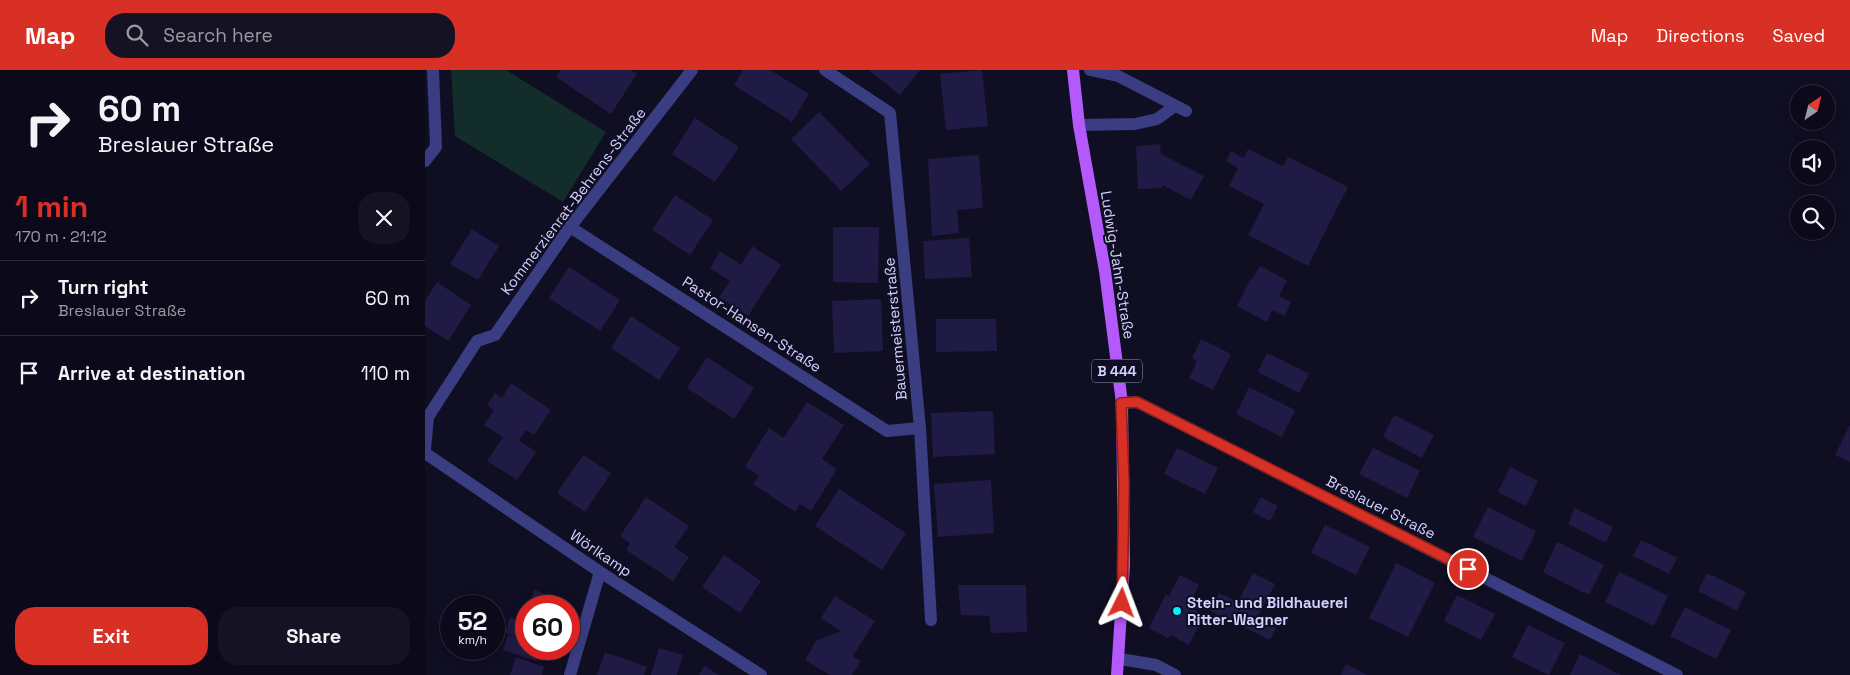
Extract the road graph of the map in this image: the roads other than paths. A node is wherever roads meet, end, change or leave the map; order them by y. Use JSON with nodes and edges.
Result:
{"nodes":[{"id":1,"x":433,"y":70,"type":"edge"},
{"id":2,"x":692,"y":70,"type":"edge"},
{"id":3,"x":825,"y":70,"type":"edge"},
{"id":4,"x":1073,"y":70,"type":"edge"},
{"id":5,"x":1090,"y":70,"type":"edge"},
{"id":6,"x":1079,"y":125,"type":"junction"},
{"id":7,"x":425,"y":161,"type":"edge"},
{"id":8,"x":570,"y":227,"type":"junction"},
{"id":9,"x":1121,"y":403,"type":"junction"},
{"id":10,"x":920,"y":428,"type":"junction"},
{"id":11,"x":425,"y":449,"type":"edge"},
{"id":12,"x":425,"y":454,"type":"edge"},
{"id":13,"x":600,"y":572,"type":"junction"},
{"id":14,"x":931,"y":620,"type":"dead end"},
{"id":15,"x":1119,"y":659,"type":"junction"},
{"id":16,"x":570,"y":675,"type":"edge"},
{"id":17,"x":761,"y":675,"type":"edge"},
{"id":18,"x":1117,"y":675,"type":"edge"},
{"id":19,"x":1175,"y":675,"type":"edge"},
{"id":20,"x":1677,"y":675,"type":"edge"}],
"edges":[{"from":1,"to":7,"type":"street"},
{"from":2,"to":8,"type":"street","name":"Kommerzienrat-Behrens-Straße"},
{"from":3,"to":10,"type":"street","name":"Bauermeisterstraße"},
{"from":4,"to":6,"type":"main road","name":"Ludwig-Jahn-Straße","number":"B 444"},
{"from":5,"to":6,"type":"street"},
{"from":6,"to":9,"type":"main road","name":"Ludwig-Jahn-Straße","number":"B 444"},
{"from":8,"to":10,"type":"street","name":"Pastor-Hansen-Straße"},
{"from":8,"to":11,"type":"street","name":"Kommerzienrat-Behrens-Straße"},
{"from":9,"to":15,"type":"main road","name":"Ludwig-Jahn-Straße","number":"B 444"},
{"from":9,"to":20,"type":"street","name":"Breslauer Straße"},
{"from":10,"to":14,"type":"street","name":"Bauermeisterstraße"},
{"from":12,"to":13,"type":"street","name":"Wörlkamp"},
{"from":13,"to":16,"type":"street"},
{"from":13,"to":17,"type":"street","name":"Wörlkamp"},
{"from":15,"to":18,"type":"main road","name":"Ludwig-Jahn-Straße","number":"B 444"},
{"from":15,"to":19,"type":"street"}]}
